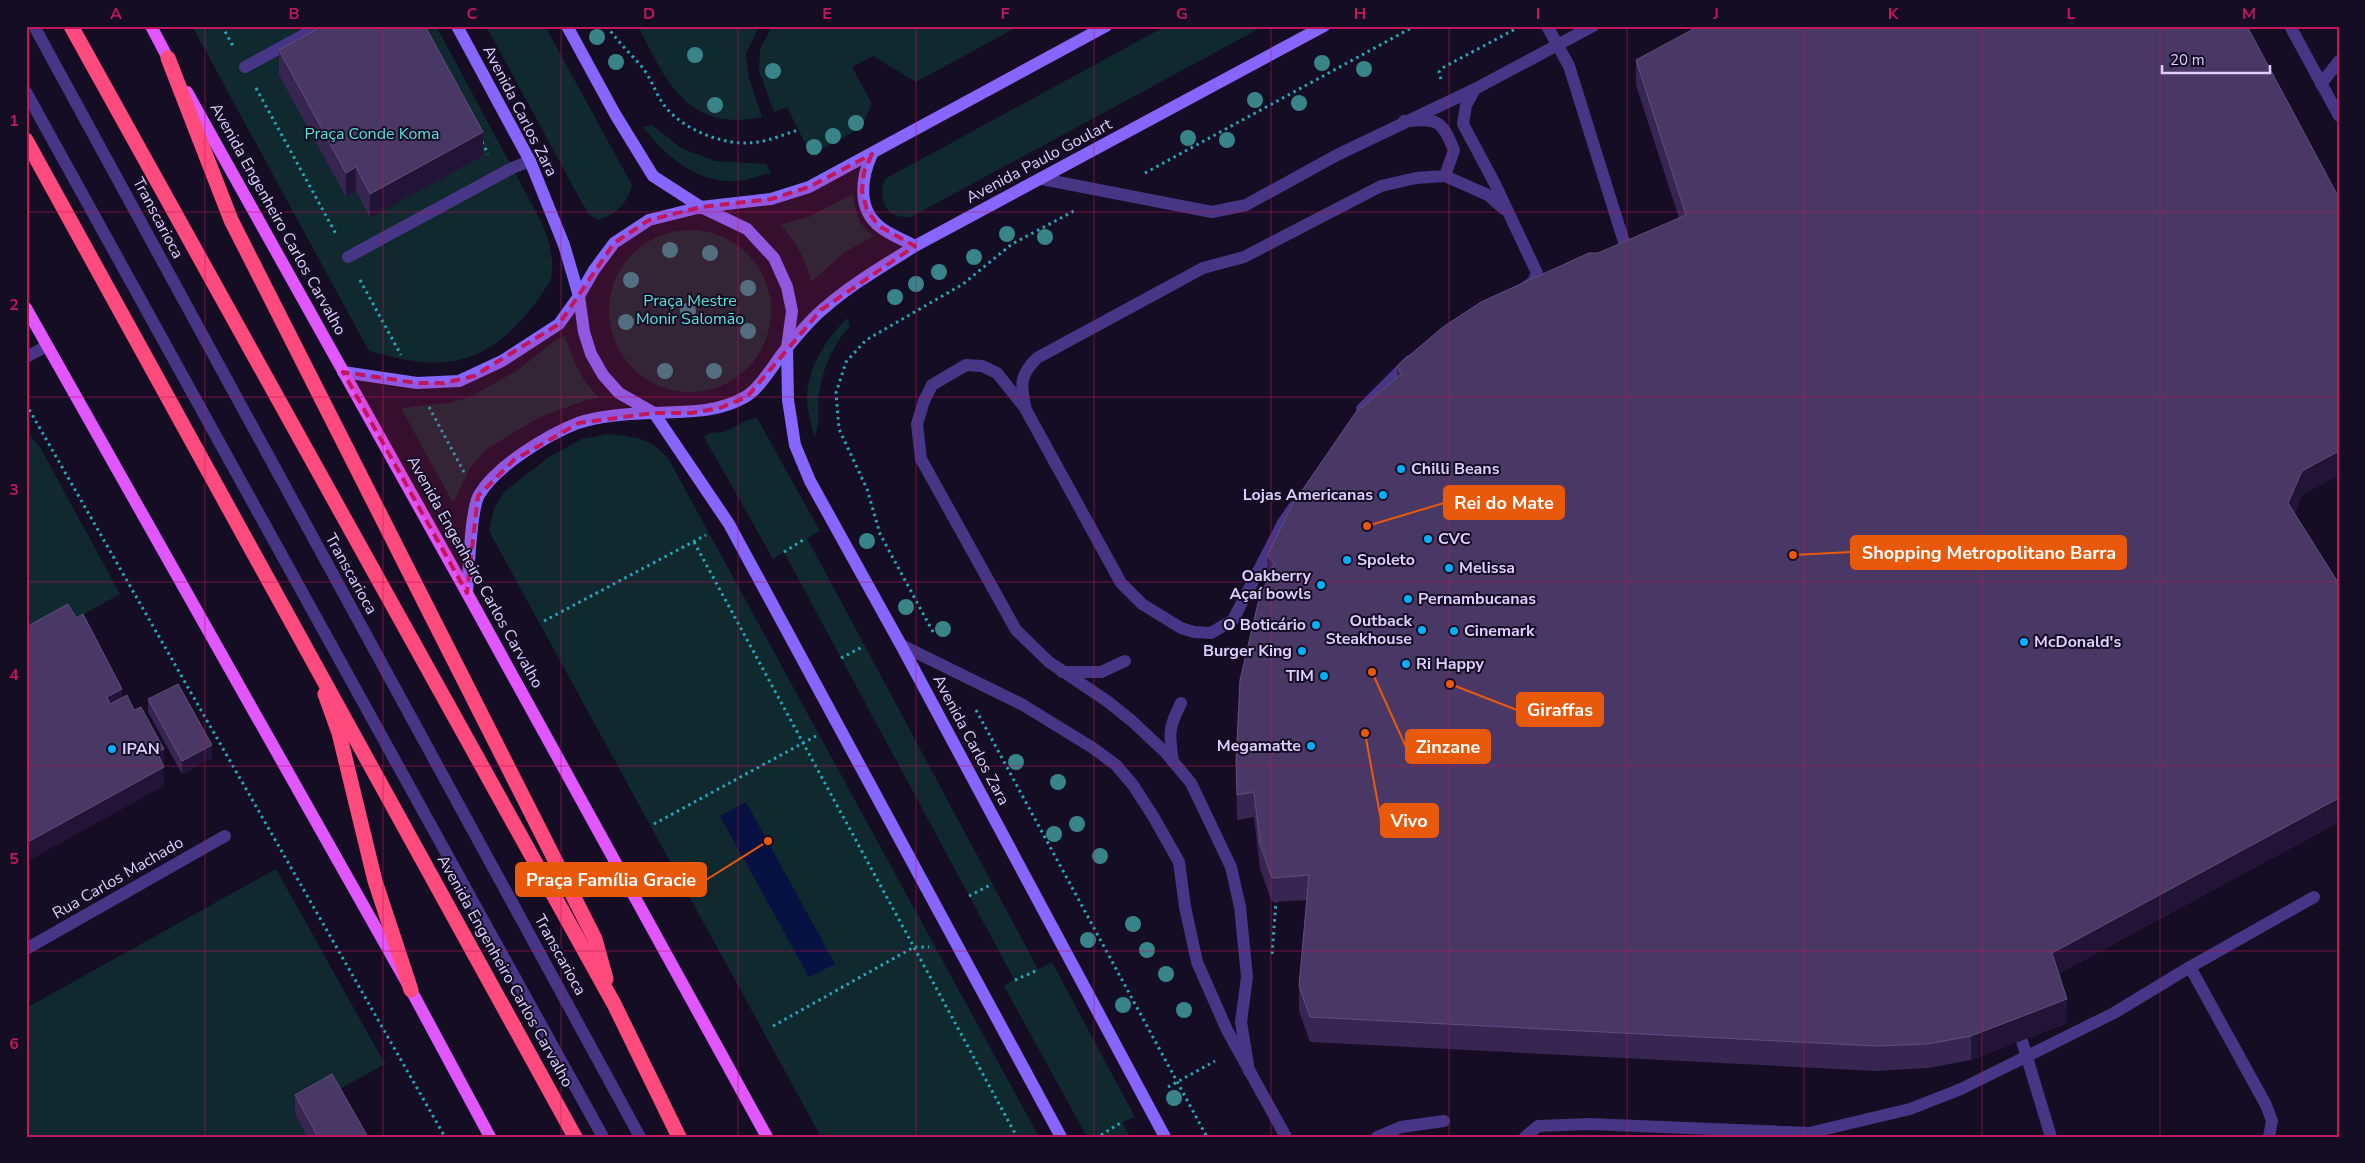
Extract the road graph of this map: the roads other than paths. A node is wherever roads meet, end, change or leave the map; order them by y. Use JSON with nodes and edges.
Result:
{"nodes":[{"id":1,"x":34,"y":26,"type":"edge"},
{"id":2,"x":72,"y":26,"type":"edge"},
{"id":3,"x":151,"y":26,"type":"edge"},
{"id":4,"x":320,"y":26,"type":"edge"},
{"id":5,"x":458,"y":26,"type":"edge"},
{"id":6,"x":567,"y":26,"type":"edge"},
{"id":7,"x":1106,"y":26,"type":"edge"},
{"id":8,"x":1324,"y":26,"type":"edge"},
{"id":9,"x":1547,"y":26,"type":"edge"},
{"id":10,"x":1594,"y":26,"type":"edge"},
{"id":11,"x":2290,"y":26,"type":"edge"},
{"id":12,"x":1557,"y":46,"type":"junction"},
{"id":13,"x":168,"y":58,"type":"junction"},
{"id":14,"x":2339,"y":61,"type":"edge"},
{"id":15,"x":245,"y":67,"type":"road end"},
{"id":16,"x":2321,"y":84,"type":"junction"},
{"id":17,"x":1475,"y":89,"type":"junction"},
{"id":18,"x":26,"y":92,"type":"edge"},
{"id":19,"x":2339,"y":116,"type":"edge"},
{"id":20,"x":1404,"y":121,"type":"junction"},
{"id":21,"x":26,"y":140,"type":"edge"},
{"id":22,"x":872,"y":154,"type":"junction"},
{"id":23,"x":530,"y":161,"type":"junction"},
{"id":24,"x":1444,"y":176,"type":"junction"},
{"id":25,"x":1042,"y":179,"type":"junction"},
{"id":26,"x":700,"y":206,"type":"junction"},
{"id":27,"x":1508,"y":212,"type":"junction"},
{"id":28,"x":915,"y":246,"type":"junction"},
{"id":29,"x":348,"y":257,"type":"road end"},
{"id":30,"x":1631,"y":263,"type":"edge"},
{"id":31,"x":1513,"y":294,"type":"edge"},
{"id":32,"x":579,"y":296,"type":"junction"},
{"id":33,"x":26,"y":308,"type":"edge"},
{"id":34,"x":47,"y":346,"type":"junction"},
{"id":35,"x":786,"y":348,"type":"junction"},
{"id":36,"x":1421,"y":352,"type":"edge"},
{"id":37,"x":26,"y":357,"type":"edge"},
{"id":38,"x":343,"y":372,"type":"junction"},
{"id":39,"x":1026,"y":410,"type":"junction"},
{"id":40,"x":654,"y":413,"type":"junction"},
{"id":41,"x":1355,"y":417,"type":"edge"},
{"id":42,"x":1299,"y":499,"type":"edge"},
{"id":43,"x":467,"y":593,"type":"junction"},
{"id":44,"x":901,"y":645,"type":"junction"},
{"id":45,"x":307,"y":646,"type":"junction"},
{"id":46,"x":1125,"y":661,"type":"dead end"},
{"id":47,"x":1062,"y":672,"type":"junction"},
{"id":48,"x":1181,"y":703,"type":"dead end"},
{"id":49,"x":1173,"y":762,"type":"junction"},
{"id":50,"x":225,"y":836,"type":"dead end"},
{"id":51,"x":2314,"y":897,"type":"dead end"},
{"id":52,"x":26,"y":949,"type":"edge"},
{"id":53,"x":2190,"y":967,"type":"junction"},
{"id":54,"x":411,"y":990,"type":"junction"},
{"id":55,"x":614,"y":1004,"type":"junction"},
{"id":56,"x":2022,"y":1041,"type":"edge"},
{"id":57,"x":2026,"y":1057,"type":"junction"},
{"id":58,"x":1249,"y":1071,"type":"junction"},
{"id":59,"x":1444,"y":1121,"type":"dead end"},
{"id":60,"x":490,"y":1137,"type":"edge"},
{"id":61,"x":575,"y":1137,"type":"edge"},
{"id":62,"x":603,"y":1137,"type":"edge"},
{"id":63,"x":640,"y":1137,"type":"edge"},
{"id":64,"x":678,"y":1137,"type":"edge"},
{"id":65,"x":767,"y":1137,"type":"edge"},
{"id":66,"x":1062,"y":1137,"type":"edge"},
{"id":67,"x":1165,"y":1137,"type":"edge"},
{"id":68,"x":1286,"y":1137,"type":"edge"},
{"id":69,"x":1377,"y":1137,"type":"edge"},
{"id":70,"x":1525,"y":1137,"type":"edge"},
{"id":71,"x":2050,"y":1137,"type":"edge"},
{"id":72,"x":2270,"y":1137,"type":"edge"}],
"edges":[{"from":1,"to":63,"type":"street","name":"Transcarioca"},
{"from":2,"to":55,"type":"highway"},
{"from":3,"to":13,"type":"main road","name":"Avenida Engenheiro Carlos Carvalho"},
{"from":4,"to":15,"type":"street"},
{"from":5,"to":23,"type":"street","name":"Avenida Carlos Zara"},
{"from":6,"to":26,"type":"street"},
{"from":7,"to":22,"type":"street"},
{"from":8,"to":25,"type":"street","name":"Avenida Paulo Goulart"},
{"from":9,"to":12,"type":"street"},
{"from":10,"to":12,"type":"street"},
{"from":11,"to":16,"type":"street"},
{"from":12,"to":17,"type":"street"},
{"from":12,"to":30,"type":"street"},
{"from":13,"to":38,"type":"main road","name":"Avenida Engenheiro Carlos Carvalho"},
{"from":13,"to":55,"type":"highway"},
{"from":14,"to":16,"type":"street"},
{"from":16,"to":19,"type":"street"},
{"from":17,"to":20,"type":"street"},
{"from":17,"to":27,"type":"street"},
{"from":18,"to":62,"type":"street"},
{"from":20,"to":24,"type":"street"},
{"from":20,"to":25,"type":"street"},
{"from":21,"to":45,"type":"highway","name":"Avenida Engenheiro Carlos Carvalho"},
{"from":22,"to":26,"type":"street"},
{"from":22,"to":28,"type":"street"},
{"from":23,"to":29,"type":"street"},
{"from":23,"to":32,"type":"street","name":"Avenida Carlos Zara"},
{"from":24,"to":27,"type":"street"},
{"from":24,"to":39,"type":"street"},
{"from":25,"to":28,"type":"street","name":"Avenida Paulo Goulart"},
{"from":26,"to":32,"type":"street"},
{"from":26,"to":35,"type":"street","name":"Avenida Carlos Zara"},
{"from":27,"to":31,"type":"street"},
{"from":28,"to":35,"type":"street","name":"Avenida Paulo Goulart"},
{"from":32,"to":38,"type":"street"},
{"from":32,"to":40,"type":"street","name":"Avenida Carlos Zara"},
{"from":33,"to":34,"type":"main road"},
{"from":34,"to":37,"type":"street"},
{"from":34,"to":54,"type":"main road"},
{"from":35,"to":40,"type":"street","name":"Avenida Paulo Goulart"},
{"from":35,"to":44,"type":"street","name":"Avenida Carlos Zara"},
{"from":36,"to":41,"type":"street"},
{"from":38,"to":43,"type":"main road","name":"Avenida Engenheiro Carlos Carvalho"},
{"from":39,"to":42,"type":"street"},
{"from":39,"to":47,"type":"street"},
{"from":40,"to":43,"type":"street"},
{"from":40,"to":66,"type":"street"},
{"from":43,"to":65,"type":"main road","name":"Avenida Engenheiro Carlos Carvalho"},
{"from":44,"to":58,"type":"street"},
{"from":44,"to":67,"type":"street","name":"Avenida Carlos Zara"},
{"from":45,"to":54,"type":"highway"},
{"from":45,"to":61,"type":"highway","name":"Avenida Engenheiro Carlos Carvalho"},
{"from":46,"to":47,"type":"street"},
{"from":47,"to":49,"type":"street"},
{"from":48,"to":49,"type":"street"},
{"from":49,"to":58,"type":"street"},
{"from":50,"to":52,"type":"street","name":"Rua Carlos Machado"},
{"from":51,"to":53,"type":"street"},
{"from":53,"to":57,"type":"street"},
{"from":53,"to":72,"type":"street"},
{"from":54,"to":60,"type":"main road"},
{"from":55,"to":64,"type":"highway"},
{"from":56,"to":57,"type":"street"},
{"from":57,"to":70,"type":"street"},
{"from":57,"to":71,"type":"street"},
{"from":58,"to":68,"type":"street"},
{"from":59,"to":69,"type":"street"}]}
